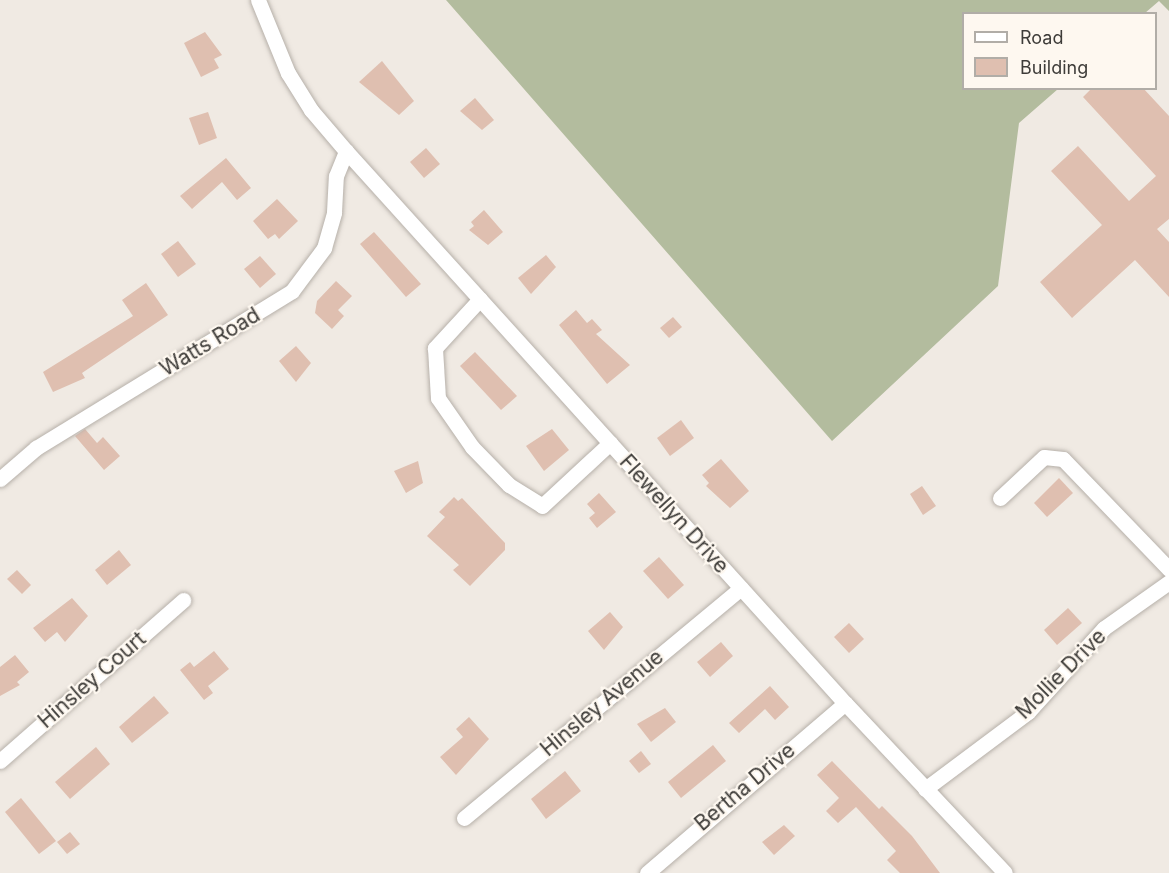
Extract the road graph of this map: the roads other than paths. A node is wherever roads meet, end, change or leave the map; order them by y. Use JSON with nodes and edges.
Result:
{"nodes":[{"id":1,"x":258,"y":0,"type":"edge"},
{"id":2,"x":346,"y":151,"type":"junction"},
{"id":3,"x":480,"y":299,"type":"junction"},
{"id":4,"x":610,"y":443,"type":"junction"},
{"id":5,"x":0,"y":479,"type":"edge"},
{"id":6,"x":1000,"y":498,"type":"dead end"},
{"id":7,"x":1169,"y":569,"type":"edge"},
{"id":8,"x":1169,"y":582,"type":"edge"},
{"id":9,"x":741,"y":588,"type":"junction"},
{"id":10,"x":183,"y":600,"type":"dead end"},
{"id":11,"x":845,"y":704,"type":"junction"},
{"id":12,"x":0,"y":761,"type":"edge"},
{"id":13,"x":925,"y":789,"type":"junction"},
{"id":14,"x":464,"y":818,"type":"dead end"},
{"id":15,"x":647,"y":873,"type":"edge"},
{"id":16,"x":1005,"y":873,"type":"edge"}],
"edges":[{"from":1,"to":2,"type":"street","name":"Flewellyn Drive"},
{"from":2,"to":3,"type":"street","name":"Flewellyn Drive"},
{"from":2,"to":5,"type":"street","name":"Watts Road"},
{"from":3,"to":4,"type":"street","name":"Flewellyn Drive"},
{"from":3,"to":4,"type":"street"},
{"from":4,"to":9,"type":"street","name":"Flewellyn Drive"},
{"from":6,"to":7,"type":"street"},
{"from":8,"to":13,"type":"street","name":"Mollie Drive"},
{"from":9,"to":11,"type":"street","name":"Flewellyn Drive"},
{"from":9,"to":14,"type":"street","name":"Hinsley Avenue"},
{"from":10,"to":12,"type":"street","name":"Hinsley Court"},
{"from":11,"to":13,"type":"street","name":"Flewellyn Drive"},
{"from":11,"to":15,"type":"street","name":"Bertha Drive"},
{"from":13,"to":16,"type":"street","name":"Flewellyn Drive"}]}
